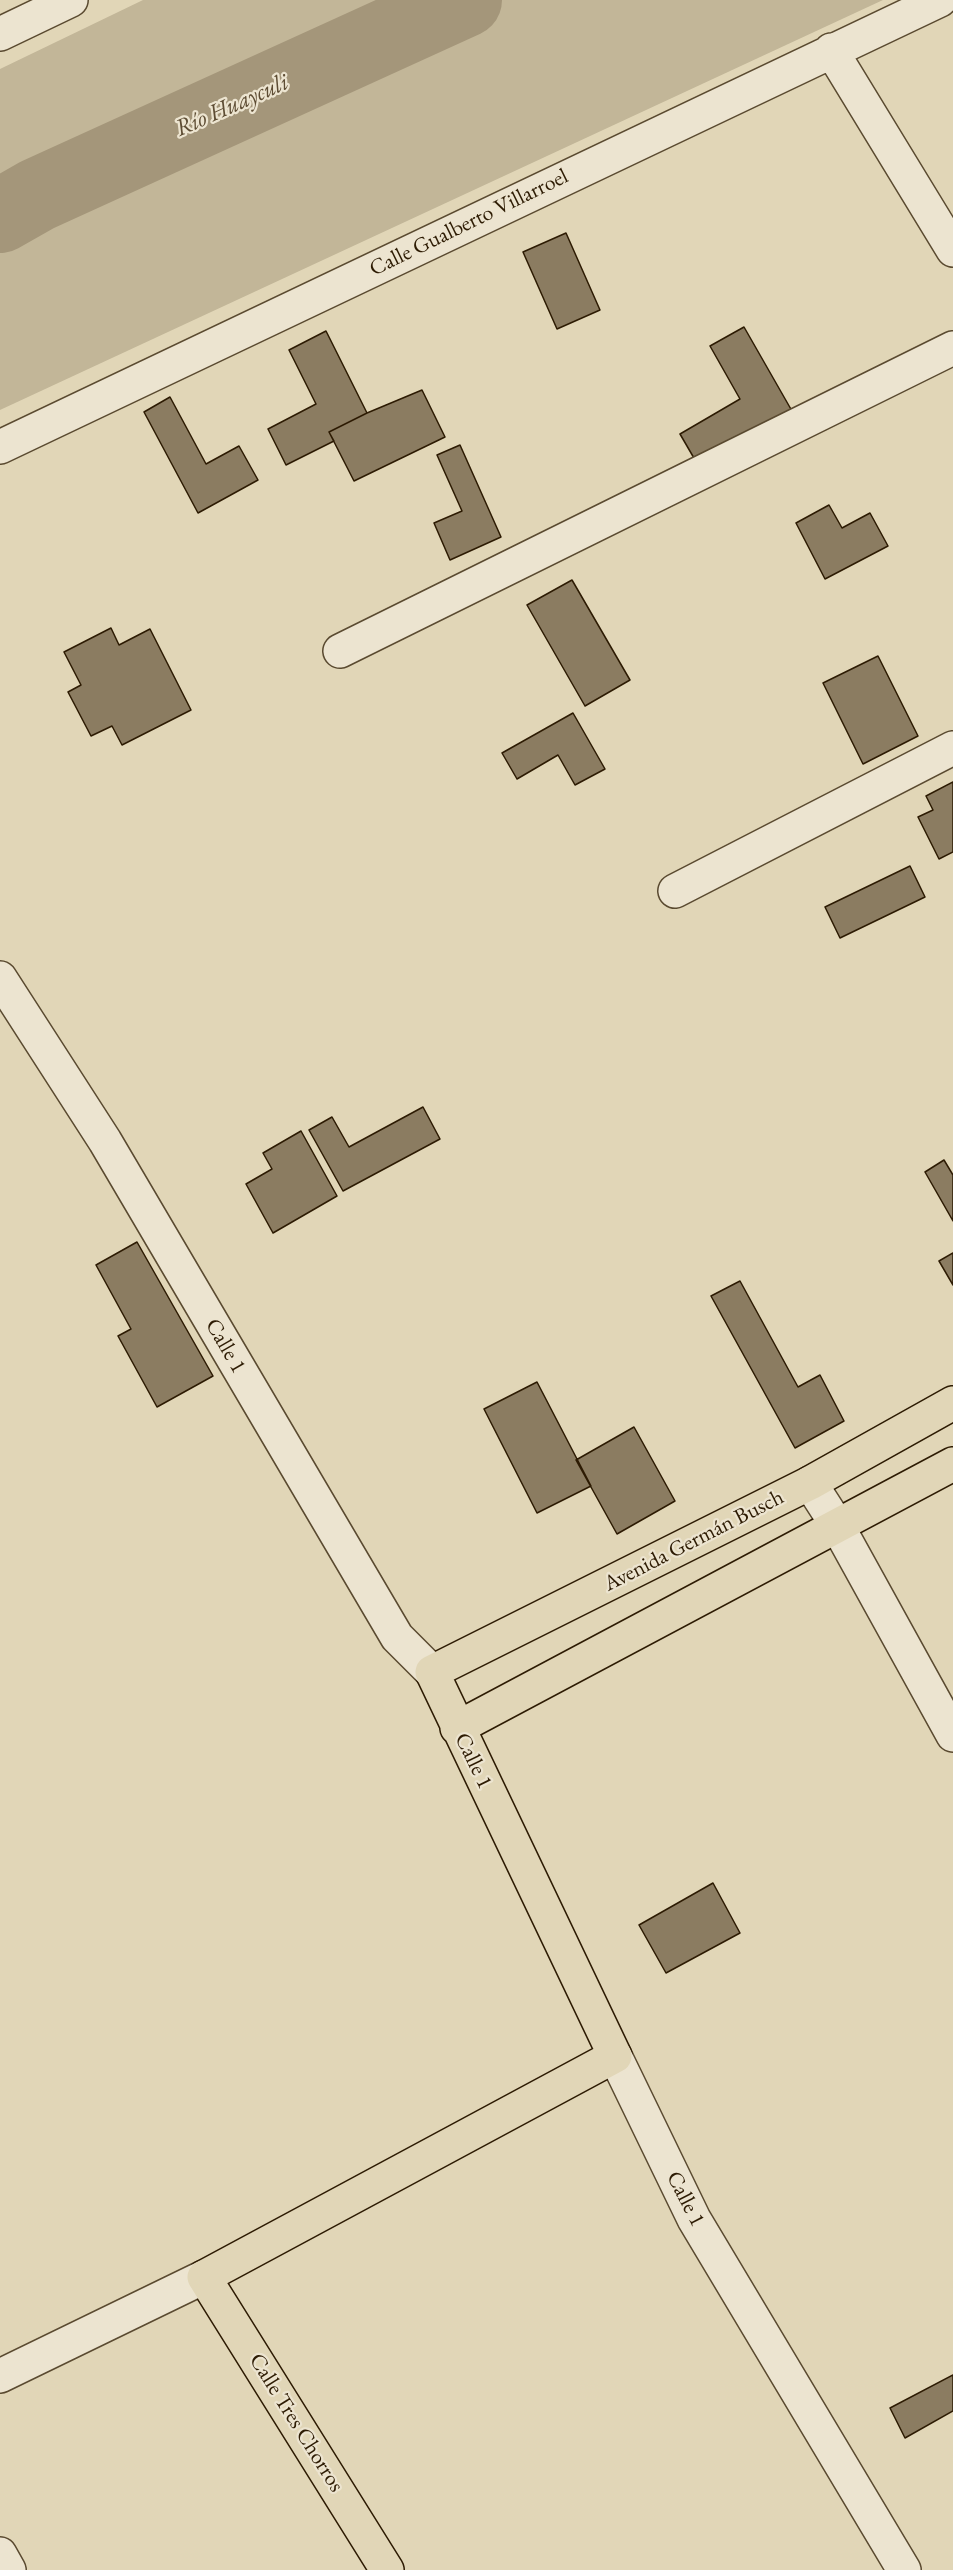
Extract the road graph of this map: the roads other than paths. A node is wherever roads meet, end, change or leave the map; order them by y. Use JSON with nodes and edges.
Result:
{"nodes":[{"id":1,"x":71,"y":0,"type":"edge"},
{"id":2,"x":940,"y":0,"type":"edge"},
{"id":3,"x":0,"y":34,"type":"edge"},
{"id":4,"x":831,"y":50,"type":"junction"},
{"id":5,"x":953,"y":250,"type":"edge"},
{"id":6,"x":953,"y":348,"type":"edge"},
{"id":7,"x":0,"y":447,"type":"edge"},
{"id":8,"x":340,"y":651,"type":"dead end"},
{"id":9,"x":953,"y":748,"type":"edge"},
{"id":10,"x":675,"y":891,"type":"dead end"},
{"id":11,"x":0,"y":978,"type":"edge"},
{"id":12,"x":953,"y":1403,"type":"edge"},
{"id":13,"x":953,"y":1464,"type":"edge"},
{"id":14,"x":810,"y":1483,"type":"junction"},
{"id":15,"x":837,"y":1525,"type":"junction"},
{"id":16,"x":432,"y":1672,"type":"junction"},
{"id":17,"x":457,"y":1728,"type":"junction"},
{"id":18,"x":953,"y":1734,"type":"edge"},
{"id":19,"x":615,"y":2056,"type":"junction"},
{"id":20,"x":204,"y":2277,"type":"junction"},
{"id":21,"x":0,"y":2376,"type":"edge"},
{"id":22,"x":0,"y":2554,"type":"edge"},
{"id":23,"x":9,"y":2570,"type":"edge"},
{"id":24,"x":387,"y":2570,"type":"edge"},
{"id":25,"x":904,"y":2570,"type":"edge"}],
"edges":[{"from":1,"to":3,"type":"street"},
{"from":2,"to":4,"type":"street","name":"Calle Gualberto Villarroel"},
{"from":4,"to":5,"type":"street"},
{"from":4,"to":7,"type":"street","name":"Calle Gualberto Villarroel"},
{"from":6,"to":8,"type":"street"},
{"from":9,"to":10,"type":"street"},
{"from":11,"to":16,"type":"street","name":"Calle 1"},
{"from":12,"to":14,"type":"main road","name":"Avenida Germán Busch"},
{"from":13,"to":15,"type":"main road"},
{"from":14,"to":15,"type":"street"},
{"from":14,"to":16,"type":"main road","name":"Avenida Germán Busch"},
{"from":15,"to":17,"type":"main road"},
{"from":15,"to":18,"type":"street"},
{"from":16,"to":17,"type":"main road","name":"Calle 1"},
{"from":17,"to":19,"type":"main road","name":"Calle 1"},
{"from":19,"to":20,"type":"main road"},
{"from":19,"to":25,"type":"street","name":"Calle 1"},
{"from":20,"to":21,"type":"street"},
{"from":20,"to":24,"type":"main road","name":"Calle Tres Chorros"},
{"from":22,"to":23,"type":"street"}]}
